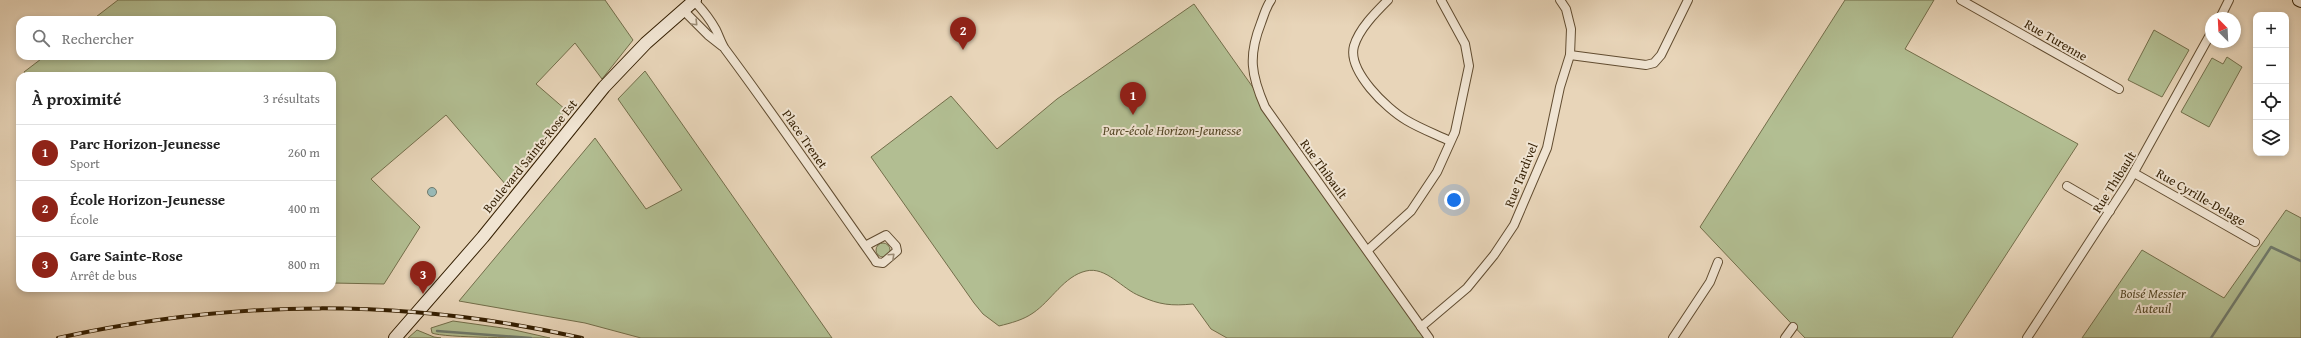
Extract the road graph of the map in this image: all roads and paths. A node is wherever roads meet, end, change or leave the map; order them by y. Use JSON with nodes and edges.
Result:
{"nodes":[{"id":1,"x":1271,"y":0,"type":"edge"},
{"id":2,"x":1388,"y":0,"type":"edge"},
{"id":3,"x":1441,"y":0,"type":"edge"},
{"id":4,"x":1560,"y":0,"type":"edge"},
{"id":5,"x":1688,"y":0,"type":"edge"},
{"id":6,"x":1961,"y":0,"type":"edge"},
{"id":7,"x":2229,"y":0,"type":"edge"},
{"id":8,"x":688,"y":3,"type":"edge"},
{"id":9,"x":2223,"y":12,"type":"edge"},
{"id":10,"x":2205,"y":44,"type":"edge"},
{"id":11,"x":723,"y":47,"type":"junction"},
{"id":12,"x":1570,"y":55,"type":"junction"},
{"id":13,"x":2118,"y":89,"type":"dead end"},
{"id":14,"x":1450,"y":141,"type":"junction"},
{"id":15,"x":2134,"y":173,"type":"junction"},
{"id":16,"x":2066,"y":186,"type":"dead end"},
{"id":17,"x":2110,"y":211,"type":"junction"},
{"id":18,"x":2255,"y":242,"type":"dead end"},
{"id":19,"x":865,"y":246,"type":"dead end"},
{"id":20,"x":1368,"y":250,"type":"junction"},
{"id":21,"x":1718,"y":262,"type":"dead end"},
{"id":22,"x":1422,"y":327,"type":"junction"},
{"id":23,"x":1794,"y":327,"type":"dead end"},
{"id":24,"x":395,"y":338,"type":"edge"},
{"id":25,"x":1430,"y":338,"type":"edge"},
{"id":26,"x":1674,"y":338,"type":"edge"},
{"id":27,"x":1786,"y":338,"type":"edge"},
{"id":28,"x":2027,"y":338,"type":"edge"}],
"edges":[{"from":1,"to":20,"type":"street","name":"Rue Thibault"},
{"from":2,"to":14,"type":"street"},
{"from":3,"to":14,"type":"street"},
{"from":4,"to":12,"type":"street","name":"Rue Tardivel"},
{"from":5,"to":12,"type":"street"},
{"from":6,"to":13,"type":"street","name":"Rue Turenne"},
{"from":7,"to":9,"type":"street"},
{"from":8,"to":11,"type":"street","name":"Place Trenet","one_way":true},
{"from":8,"to":11,"type":"street","name":"Place Trenet"},
{"from":8,"to":24,"type":"street","name":"Boulevard Sainte-Rose Est"},
{"from":10,"to":15,"type":"street","name":"Rue Thibault"},
{"from":11,"to":19,"type":"street","name":"Place Trenet"},
{"from":12,"to":22,"type":"street","name":"Rue Tardivel"},
{"from":14,"to":20,"type":"street"},
{"from":15,"to":17,"type":"street","name":"Rue Thibault"},
{"from":15,"to":18,"type":"street","name":"Rue Cyrille-Delage"},
{"from":16,"to":17,"type":"street"},
{"from":17,"to":28,"type":"street","name":"Rue Thibault"},
{"from":20,"to":22,"type":"street","name":"Rue Thibault"},
{"from":21,"to":26,"type":"street"},
{"from":22,"to":25,"type":"street","name":"Rue Thibault"},
{"from":23,"to":27,"type":"street"}]}
